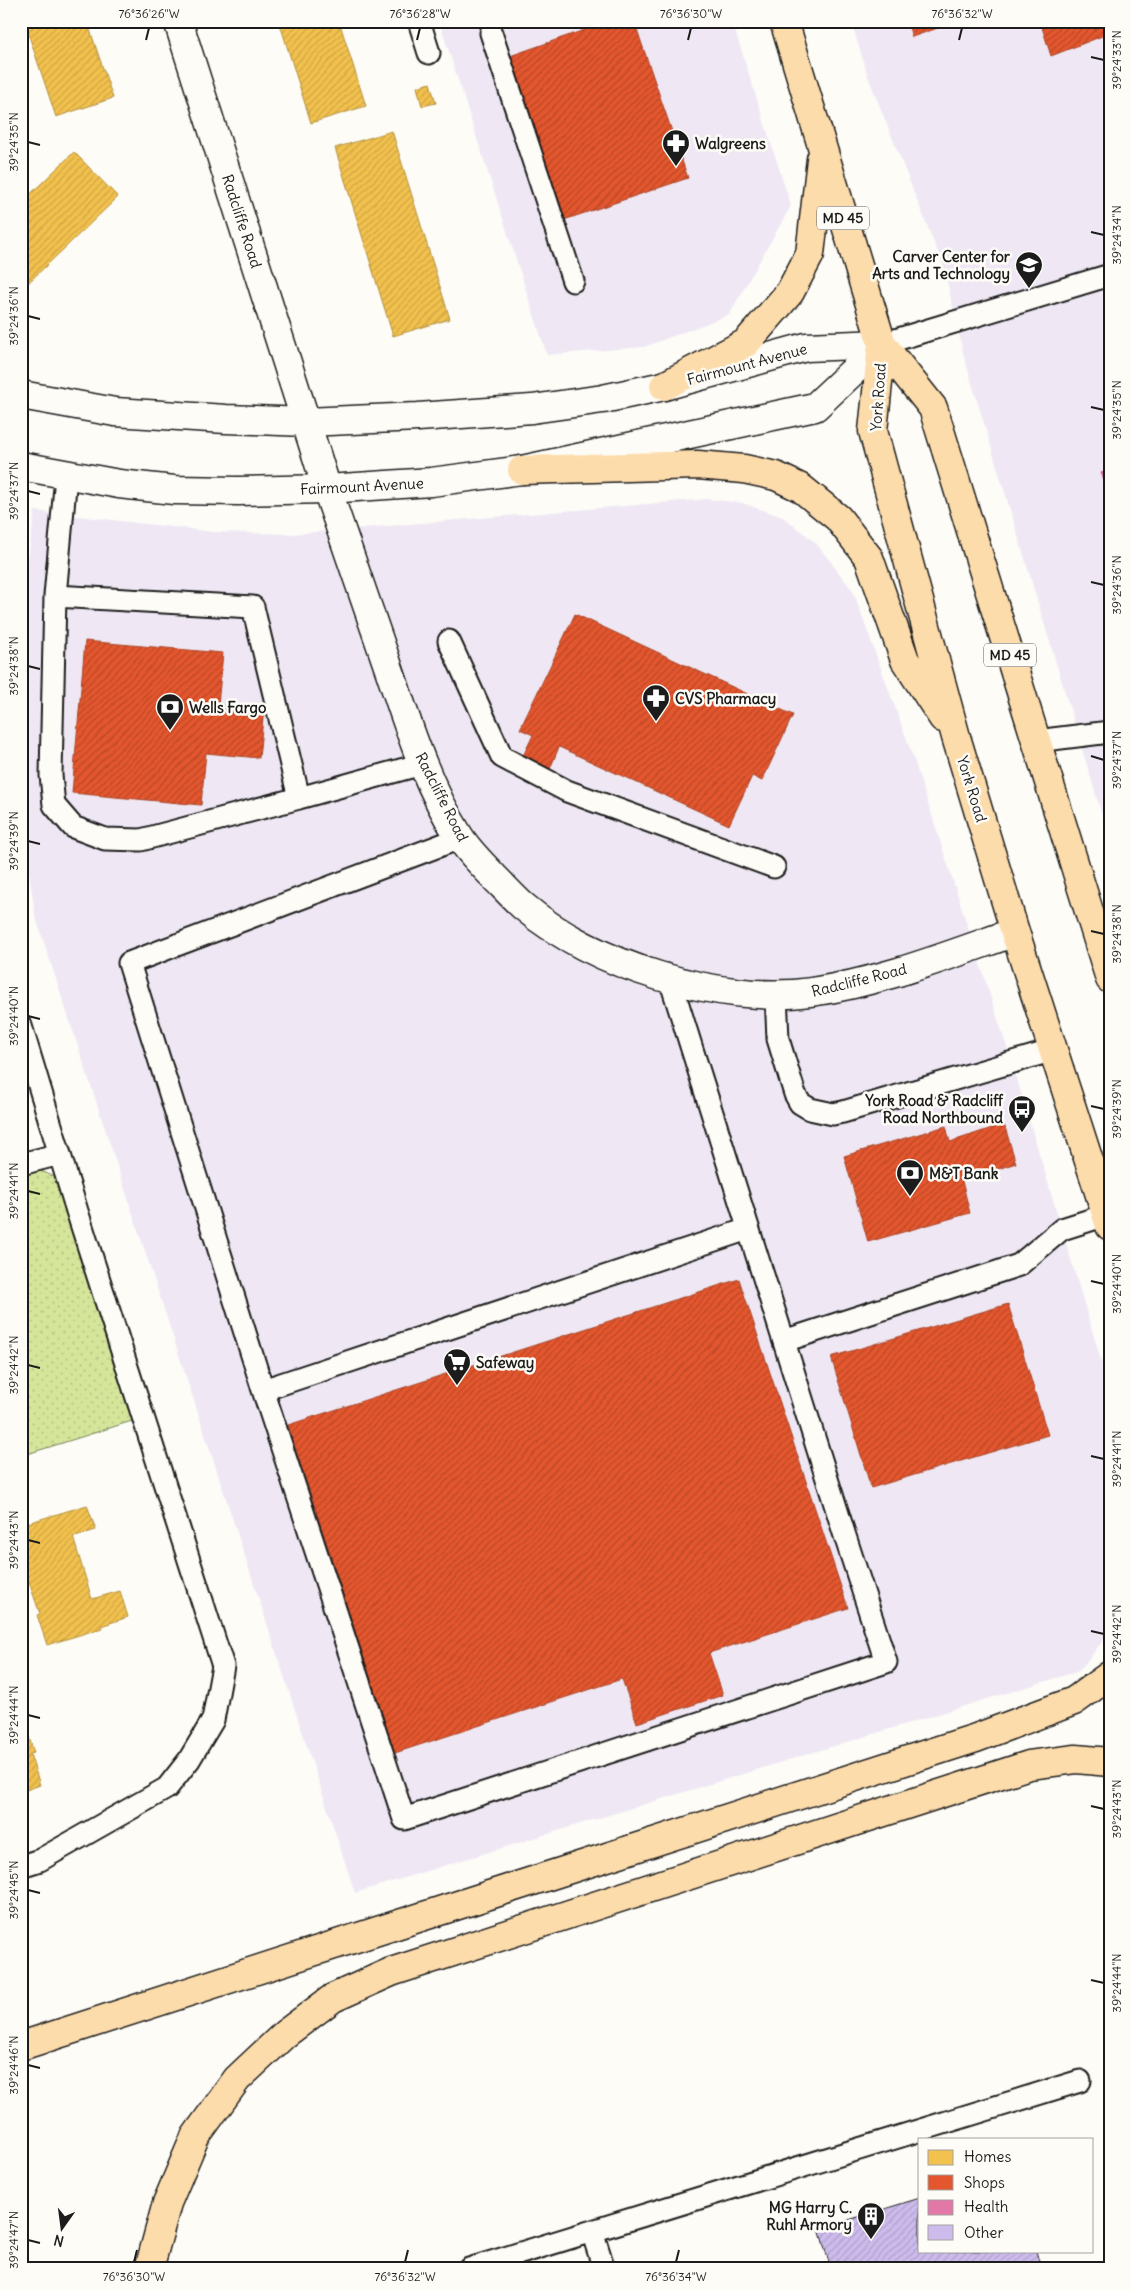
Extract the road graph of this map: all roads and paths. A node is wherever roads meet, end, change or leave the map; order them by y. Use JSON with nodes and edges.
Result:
{"nodes":[{"id":1,"x":178,"y":21,"type":"edge"},
{"id":2,"x":419,"y":21,"type":"edge"},
{"id":3,"x":784,"y":21,"type":"edge"},
{"id":4,"x":491,"y":33,"type":"dead end"},
{"id":5,"x":429,"y":53,"type":"dead end"},
{"id":6,"x":822,"y":148,"type":"junction"},
{"id":7,"x":1110,"y":274,"type":"edge"},
{"id":8,"x":573,"y":280,"type":"dead end"},
{"id":9,"x":882,"y":344,"type":"junction"},
{"id":10,"x":664,"y":386,"type":"junction"},
{"id":11,"x":21,"y":395,"type":"edge"},
{"id":12,"x":306,"y":422,"type":"junction"},
{"id":13,"x":21,"y":466,"type":"edge"},
{"id":14,"x":522,"y":470,"type":"junction"},
{"id":15,"x":66,"y":476,"type":"junction"},
{"id":16,"x":327,"y":489,"type":"junction"},
{"id":17,"x":55,"y":596,"type":"junction"},
{"id":18,"x":449,"y":641,"type":"dead end"},
{"id":19,"x":1110,"y":732,"type":"edge"},
{"id":20,"x":956,"y":737,"type":"junction"},
{"id":21,"x":1036,"y":741,"type":"junction"},
{"id":22,"x":422,"y":764,"type":"junction"},
{"id":23,"x":299,"y":798,"type":"junction"},
{"id":24,"x":460,"y":838,"type":"junction"},
{"id":25,"x":774,"y":867,"type":"dead end"},
{"id":26,"x":1015,"y":932,"type":"junction"},
{"id":27,"x":1110,"y":979,"type":"edge"},
{"id":28,"x":670,"y":980,"type":"junction"},
{"id":29,"x":776,"y":994,"type":"junction"},
{"id":30,"x":21,"y":1026,"type":"edge"},
{"id":31,"x":1054,"y":1050,"type":"junction"},
{"id":32,"x":60,"y":1154,"type":"junction"},
{"id":33,"x":21,"y":1164,"type":"edge"},
{"id":34,"x":1108,"y":1220,"type":"edge"},
{"id":35,"x":748,"y":1229,"type":"junction"},
{"id":36,"x":784,"y":1341,"type":"junction"},
{"id":37,"x":263,"y":1390,"type":"junction"},
{"id":38,"x":1110,"y":1675,"type":"edge"},
{"id":39,"x":1110,"y":1762,"type":"edge"},
{"id":40,"x":21,"y":1866,"type":"edge"},
{"id":41,"x":21,"y":2046,"type":"edge"},
{"id":42,"x":1080,"y":2080,"type":"dead end"},
{"id":43,"x":592,"y":2231,"type":"junction"},
{"id":44,"x":149,"y":2269,"type":"edge"},
{"id":45,"x":469,"y":2269,"type":"edge"},
{"id":46,"x":604,"y":2269,"type":"edge"}],
"edges":[{"from":1,"to":12,"type":"main road","name":"Radcliffe Road"},
{"from":2,"to":5,"type":"lane"},
{"from":3,"to":6,"type":"main road","name":"York Road","number":"MD 45"},
{"from":4,"to":8,"type":"lane"},
{"from":6,"to":9,"type":"main road","name":"York Road","number":"MD 45"},
{"from":6,"to":10,"type":"main road"},
{"from":7,"to":9,"type":"lane"},
{"from":9,"to":10,"type":"main road","name":"Fairmount Avenue"},
{"from":9,"to":14,"type":"main road","name":"Fairmount Avenue"},
{"from":9,"to":20,"type":"main road","name":"York Road","number":"MD 45"},
{"from":9,"to":21,"type":"main road","name":"York Road","number":"MD 45"},
{"from":10,"to":12,"type":"main road","name":"Fairmount Avenue"},
{"from":11,"to":12,"type":"main road","name":"Fairmount Avenue"},
{"from":12,"to":16,"type":"main road","name":"Radcliffe Road"},
{"from":13,"to":15,"type":"main road","name":"Fairmount Avenue"},
{"from":14,"to":16,"type":"main road","name":"Fairmount Avenue"},
{"from":14,"to":20,"type":"main road"},
{"from":15,"to":16,"type":"main road","name":"Fairmount Avenue"},
{"from":15,"to":17,"type":"lane"},
{"from":16,"to":22,"type":"main road","name":"Radcliffe Road"},
{"from":17,"to":23,"type":"lane"},
{"from":17,"to":23,"type":"lane"},
{"from":18,"to":25,"type":"lane"},
{"from":19,"to":21,"type":"lane"},
{"from":20,"to":26,"type":"main road","name":"York Road","number":"MD 45"},
{"from":21,"to":27,"type":"main road","name":"York Road","number":"MD 45"},
{"from":22,"to":23,"type":"lane"},
{"from":22,"to":24,"type":"main road","name":"Radcliffe Road"},
{"from":24,"to":28,"type":"main road","name":"Radcliffe Road"},
{"from":24,"to":37,"type":"lane"},
{"from":26,"to":29,"type":"main road","name":"Radcliffe Road"},
{"from":26,"to":31,"type":"main road","name":"York Road","number":"MD 45"},
{"from":28,"to":29,"type":"main road","name":"Radcliffe Road"},
{"from":28,"to":35,"type":"lane"},
{"from":29,"to":31,"type":"lane"},
{"from":30,"to":32,"type":"lane"},
{"from":31,"to":34,"type":"main road","name":"York Road","number":"MD 45"},
{"from":32,"to":33,"type":"lane"},
{"from":32,"to":40,"type":"lane"},
{"from":34,"to":36,"type":"lane"},
{"from":35,"to":36,"type":"lane"},
{"from":35,"to":37,"type":"lane"},
{"from":36,"to":37,"type":"lane"},
{"from":38,"to":41,"type":"main road"},
{"from":39,"to":44,"type":"main road"},
{"from":42,"to":43,"type":"lane"},
{"from":43,"to":45,"type":"lane"},
{"from":43,"to":46,"type":"lane"}]}
